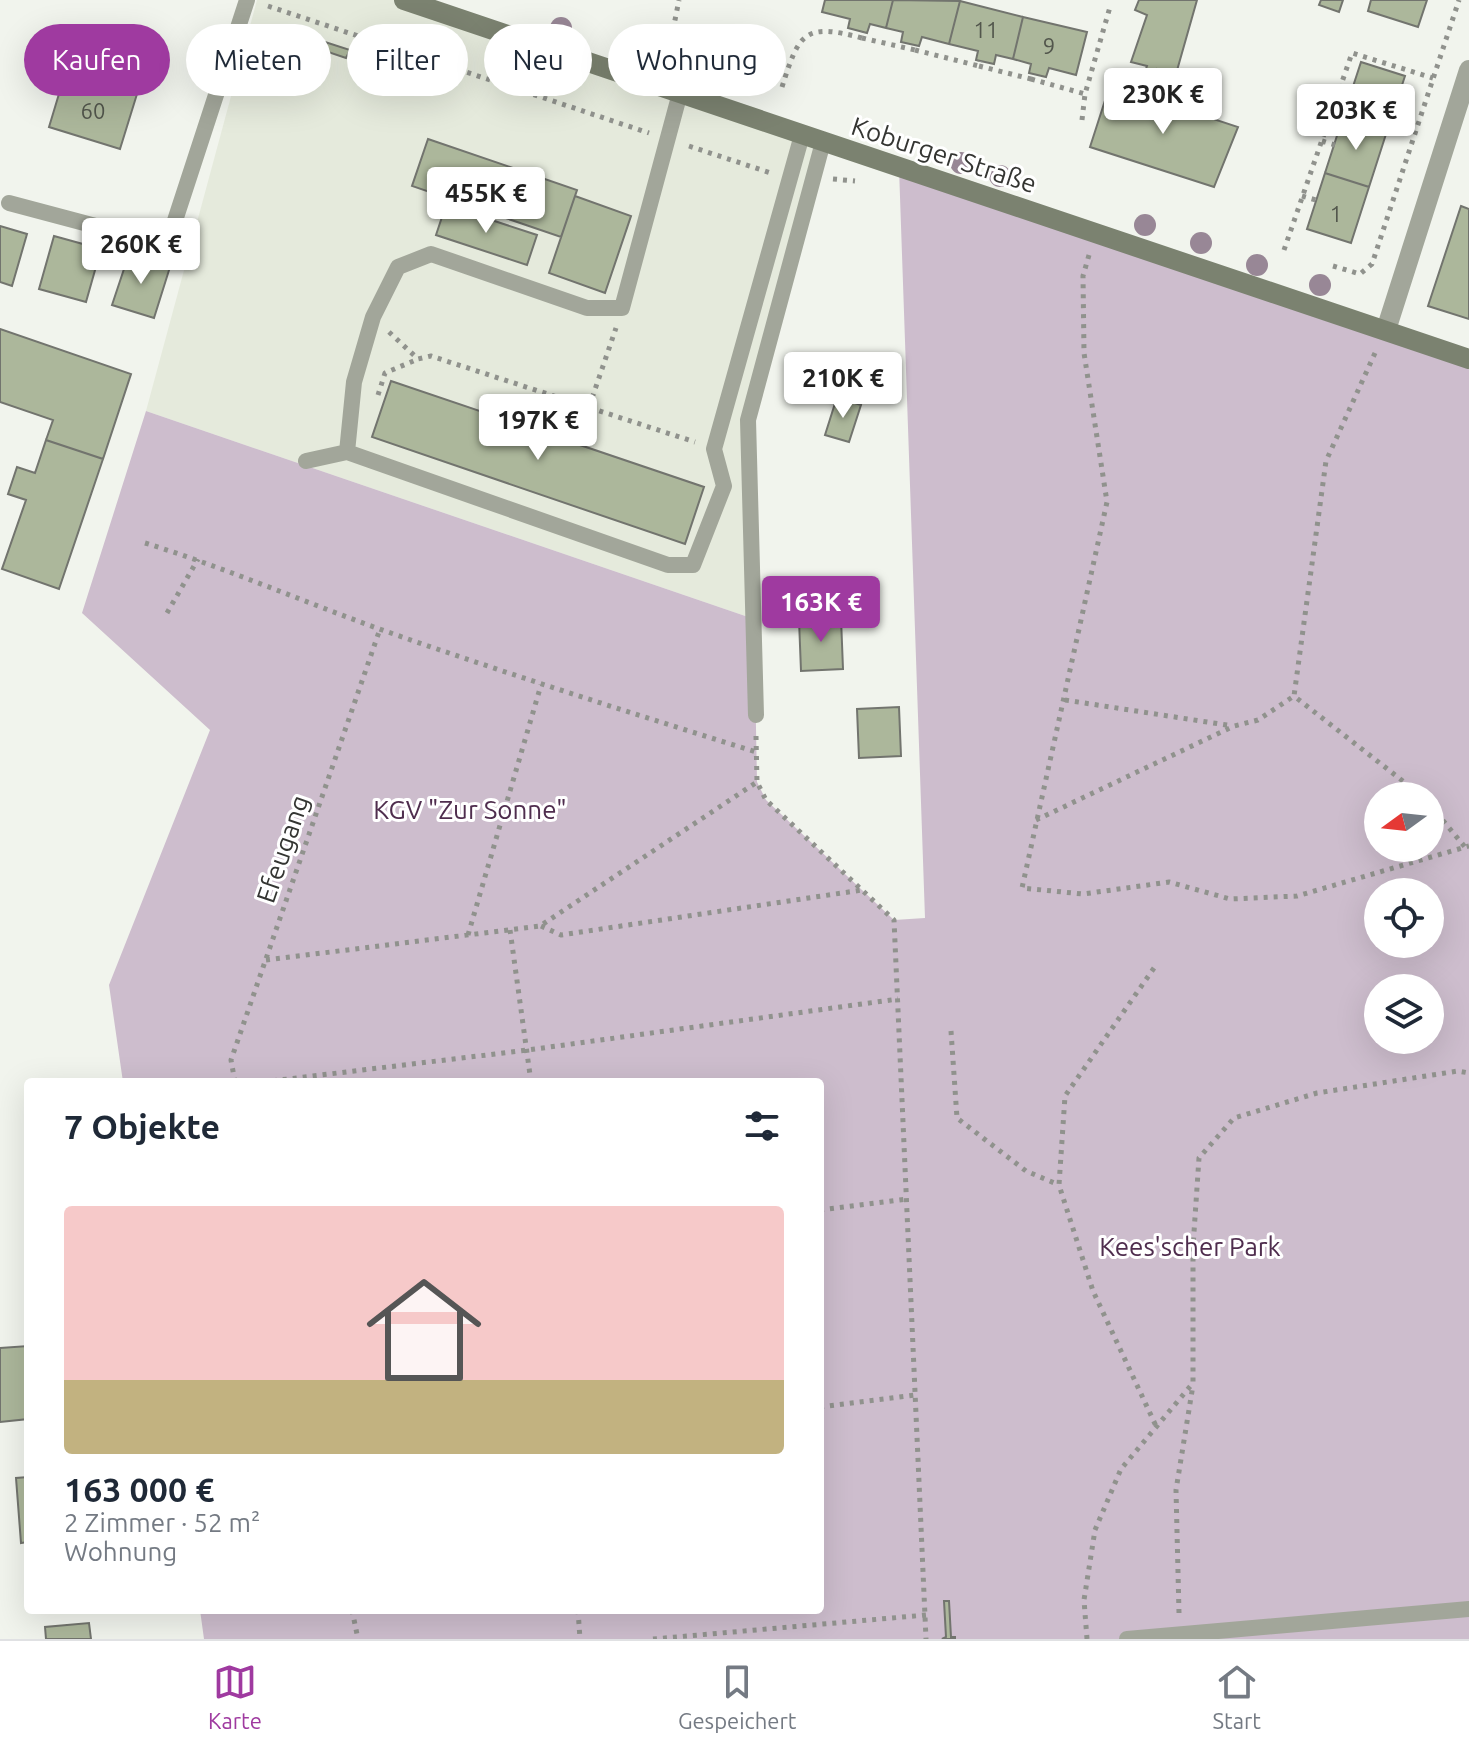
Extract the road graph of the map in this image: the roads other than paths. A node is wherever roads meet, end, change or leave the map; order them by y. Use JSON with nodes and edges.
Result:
{"nodes":[{"id":1,"x":247,"y":0,"type":"edge"},
{"id":2,"x":404,"y":0,"type":"edge"},
{"id":3,"x":608,"y":69,"type":"edge"},
{"id":4,"x":1469,"y":70,"type":"edge"},
{"id":5,"x":679,"y":96,"type":"edge"},
{"id":6,"x":689,"y":96,"type":"edge"},
{"id":7,"x":802,"y":135,"type":"junction"},
{"id":8,"x":823,"y":142,"type":"junction"},
{"id":9,"x":9,"y":203,"type":"dead end"},
{"id":10,"x":1386,"y":330,"type":"junction"},
{"id":11,"x":1469,"y":359,"type":"edge"},
{"id":12,"x":347,"y":452,"type":"junction"},
{"id":13,"x":306,"y":461,"type":"dead end"},
{"id":14,"x":756,"y":715,"type":"dead end"},
{"id":15,"x":1469,"y":1609,"type":"edge"},
{"id":16,"x":1127,"y":1639,"type":"edge"}],
"edges":[{"from":1,"to":9,"type":"lane"},
{"from":2,"to":3,"type":"main road","name":"Koburger Straße"},
{"from":4,"to":10,"type":"street"},
{"from":5,"to":12,"type":"lane"},
{"from":6,"to":7,"type":"main road","name":"Koburger Straße"},
{"from":7,"to":8,"type":"main road","name":"Koburger Straße"},
{"from":7,"to":12,"type":"lane"},
{"from":8,"to":10,"type":"main road","name":"Koburger Straße"},
{"from":8,"to":14,"type":"lane"},
{"from":10,"to":11,"type":"main road","name":"Koburger Straße"},
{"from":12,"to":13,"type":"lane"},
{"from":15,"to":16,"type":"lane"}]}
